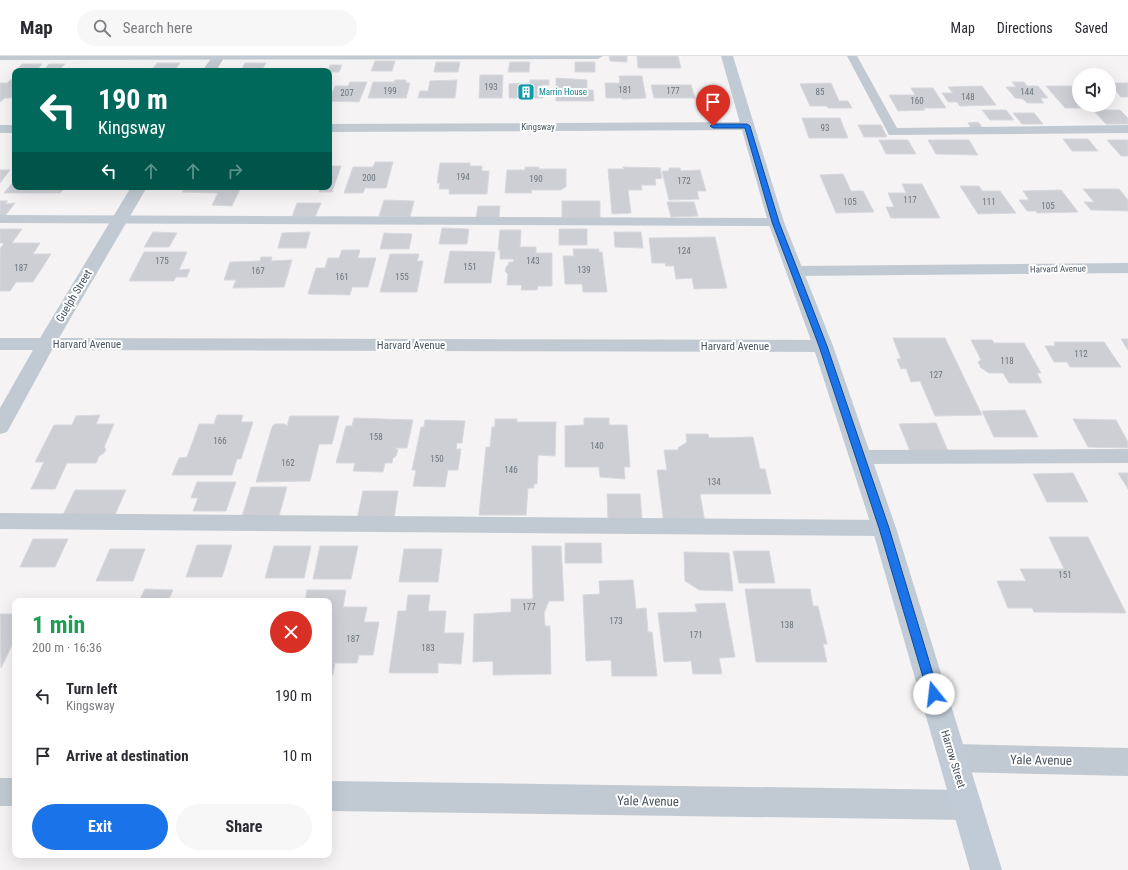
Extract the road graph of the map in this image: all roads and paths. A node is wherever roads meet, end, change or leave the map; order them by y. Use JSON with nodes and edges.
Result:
{"nodes":[{"id":1,"x":598,"y":56,"type":"edge"},
{"id":2,"x":727,"y":56,"type":"edge"},
{"id":3,"x":852,"y":56,"type":"edge"},
{"id":4,"x":0,"y":57,"type":"edge"},
{"id":5,"x":218,"y":57,"type":"edge"},
{"id":6,"x":211,"y":68,"type":"edge"},
{"id":7,"x":747,"y":126,"type":"junction"},
{"id":8,"x":332,"y":128,"type":"edge"},
{"id":9,"x":0,"y":129,"type":"edge"},
{"id":10,"x":12,"y":129,"type":"edge"},
{"id":11,"x":1128,"y":129,"type":"edge"},
{"id":12,"x":137,"y":190,"type":"edge"},
{"id":13,"x":0,"y":219,"type":"edge"},
{"id":14,"x":120,"y":219,"type":"junction"},
{"id":15,"x":776,"y":222,"type":"junction"},
{"id":16,"x":1128,"y":268,"type":"edge"},
{"id":17,"x":795,"y":271,"type":"junction"},
{"id":18,"x":0,"y":344,"type":"edge"},
{"id":19,"x":46,"y":344,"type":"junction"},
{"id":20,"x":823,"y":346,"type":"junction"},
{"id":21,"x":0,"y":427,"type":"edge"},
{"id":22,"x":1128,"y":456,"type":"edge"},
{"id":23,"x":860,"y":457,"type":"junction"},
{"id":24,"x":0,"y":521,"type":"edge"},
{"id":25,"x":884,"y":528,"type":"junction"},
{"id":26,"x":954,"y":758,"type":"junction"},
{"id":27,"x":1128,"y":762,"type":"edge"},
{"id":28,"x":0,"y":792,"type":"edge"},
{"id":29,"x":12,"y":792,"type":"edge"},
{"id":30,"x":332,"y":796,"type":"edge"},
{"id":31,"x":967,"y":805,"type":"junction"},
{"id":32,"x":986,"y":870,"type":"edge"}],
"edges":[{"from":1,"to":5,"type":"lane"},
{"from":2,"to":7,"type":"street","name":"Harrow Street"},
{"from":3,"to":11,"type":"lane"},
{"from":4,"to":5,"type":"lane"},
{"from":5,"to":6,"type":"street"},
{"from":7,"to":8,"type":"street","name":"Kingsway"},
{"from":7,"to":15,"type":"street","name":"Harrow Street"},
{"from":9,"to":10,"type":"street"},
{"from":12,"to":14,"type":"street","name":"Guelph Street"},
{"from":13,"to":14,"type":"lane"},
{"from":14,"to":15,"type":"lane"},
{"from":14,"to":19,"type":"street","name":"Guelph Street"},
{"from":15,"to":17,"type":"street","name":"Harrow Street"},
{"from":16,"to":17,"type":"street","name":"Harvard Avenue"},
{"from":17,"to":20,"type":"street","name":"Harrow Street"},
{"from":18,"to":19,"type":"street","name":"Harvard Avenue"},
{"from":19,"to":20,"type":"street","name":"Harvard Avenue"},
{"from":19,"to":21,"type":"street","name":"Guelph Street"},
{"from":20,"to":23,"type":"street","name":"Harrow Street"},
{"from":22,"to":23,"type":"lane"},
{"from":23,"to":25,"type":"street","name":"Harrow Street"},
{"from":24,"to":25,"type":"lane"},
{"from":25,"to":26,"type":"street","name":"Harrow Street"},
{"from":26,"to":27,"type":"street","name":"Yale Avenue"},
{"from":26,"to":31,"type":"street","name":"Harrow Street"},
{"from":28,"to":29,"type":"street"},
{"from":30,"to":31,"type":"street","name":"Yale Avenue"},
{"from":31,"to":32,"type":"street","name":"Harrow Street"}]}
